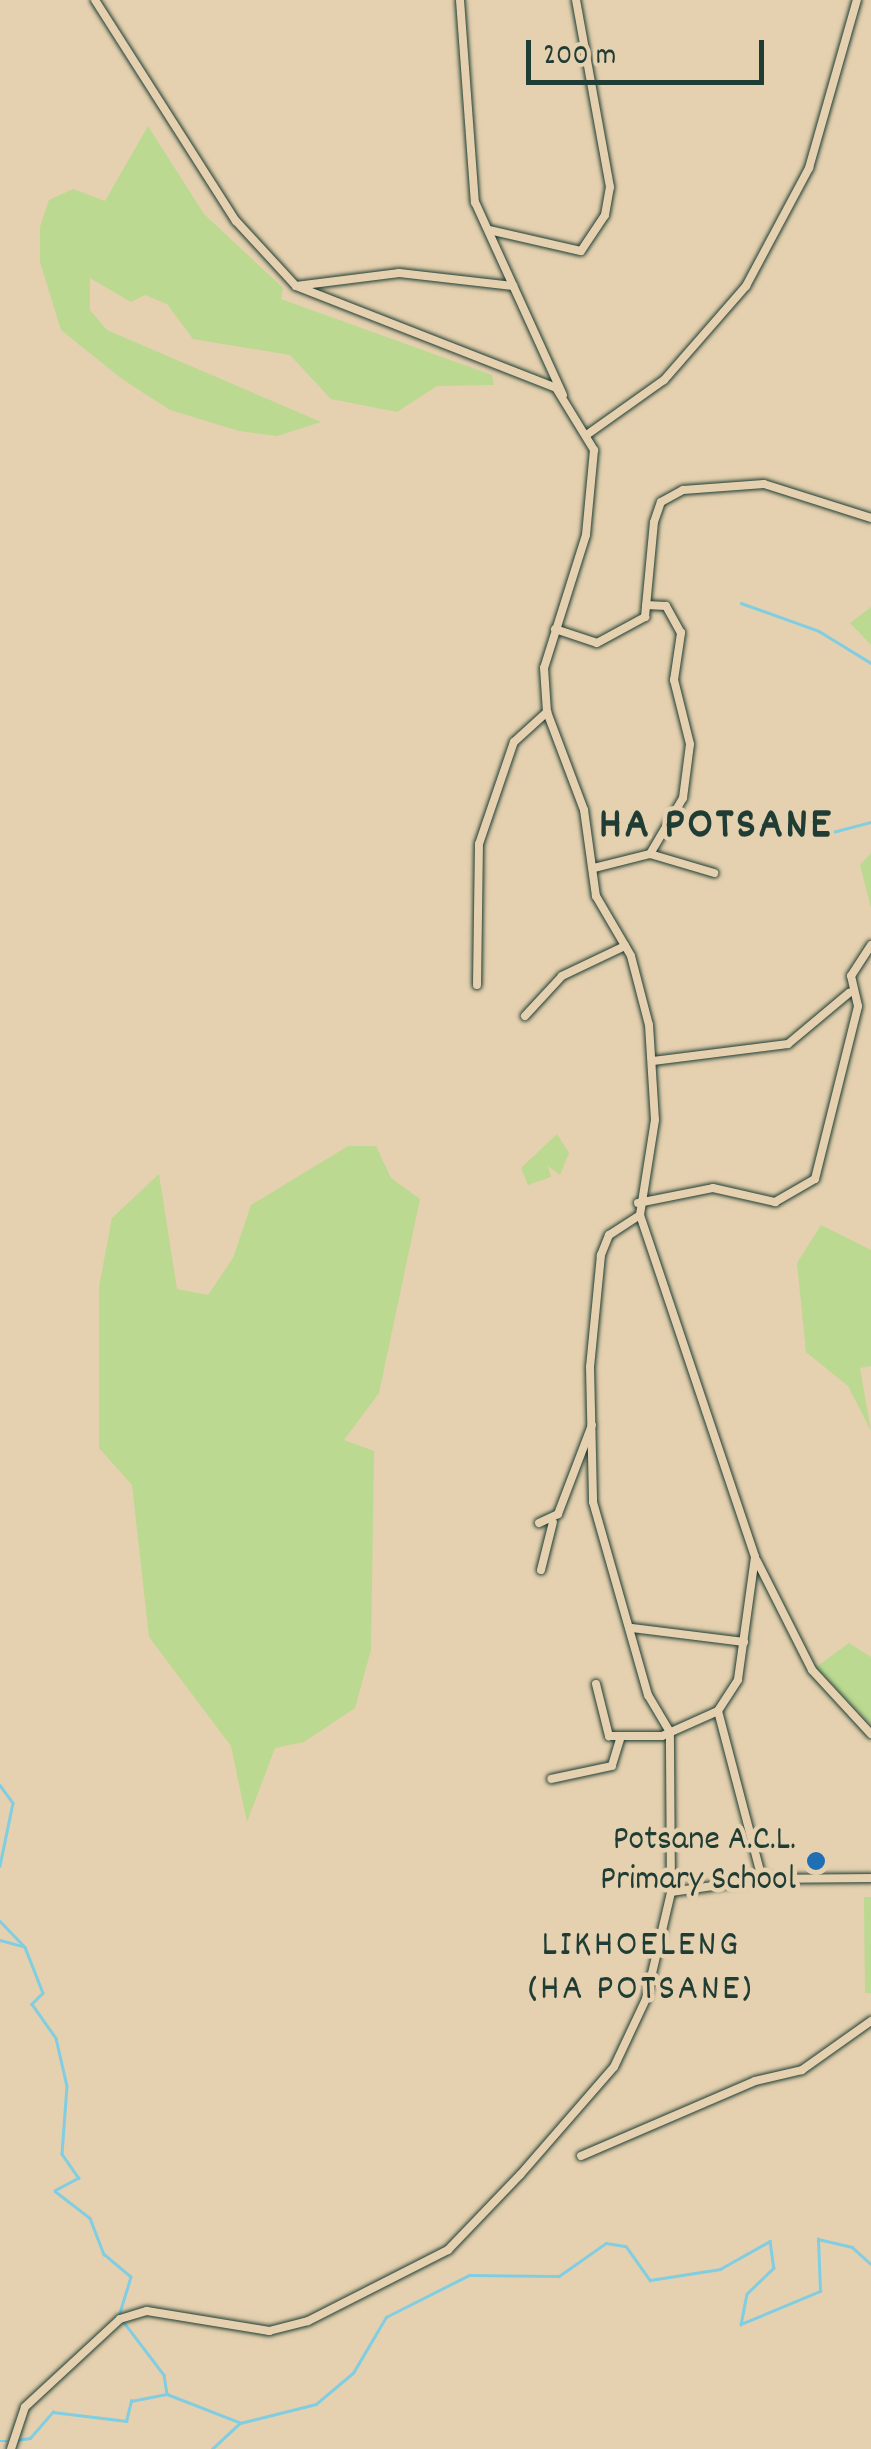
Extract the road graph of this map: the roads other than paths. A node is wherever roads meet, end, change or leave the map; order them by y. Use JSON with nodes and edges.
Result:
{"nodes":[{"id":1,"x":94,"y":0,"type":"edge"},
{"id":2,"x":460,"y":0,"type":"edge"},
{"id":3,"x":576,"y":0,"type":"edge"},
{"id":4,"x":857,"y":0,"type":"edge"},
{"id":5,"x":489,"y":230,"type":"junction"},
{"id":6,"x":296,"y":286,"type":"junction"},
{"id":7,"x":514,"y":286,"type":"junction"},
{"id":8,"x":563,"y":395,"type":"junction"},
{"id":9,"x":588,"y":434,"type":"junction"},
{"id":10,"x":871,"y":518,"type":"edge"},
{"id":11,"x":646,"y":605,"type":"junction"},
{"id":12,"x":554,"y":630,"type":"junction"},
{"id":13,"x":547,"y":712,"type":"junction"},
{"id":14,"x":650,"y":854,"type":"junction"},
{"id":15,"x":594,"y":868,"type":"junction"},
{"id":16,"x":714,"y":873,"type":"dead end"},
{"id":17,"x":871,"y":945,"type":"edge"},
{"id":18,"x":626,"y":946,"type":"junction"},
{"id":19,"x":477,"y":985,"type":"dead end"},
{"id":20,"x":850,"y":993,"type":"junction"},
{"id":21,"x":526,"y":1016,"type":"dead end"},
{"id":22,"x":653,"y":1061,"type":"junction"},
{"id":23,"x":638,"y":1203,"type":"junction"},
{"id":24,"x":640,"y":1215,"type":"junction"},
{"id":25,"x":592,"y":1424,"type":"junction"},
{"id":26,"x":552,"y":1522,"type":"junction"},
{"id":27,"x":539,"y":1523,"type":"dead end"},
{"id":28,"x":755,"y":1556,"type":"junction"},
{"id":29,"x":541,"y":1570,"type":"dead end"},
{"id":30,"x":632,"y":1628,"type":"junction"},
{"id":31,"x":744,"y":1642,"type":"junction"},
{"id":32,"x":596,"y":1684,"type":"dead end"},
{"id":33,"x":718,"y":1711,"type":"junction"},
{"id":34,"x":670,"y":1732,"type":"junction"},
{"id":35,"x":871,"y":1734,"type":"edge"},
{"id":36,"x":621,"y":1736,"type":"junction"},
{"id":37,"x":551,"y":1779,"type":"dead end"},
{"id":38,"x":871,"y":1878,"type":"edge"},
{"id":39,"x":762,"y":1879,"type":"junction"},
{"id":40,"x":671,"y":1892,"type":"junction"},
{"id":41,"x":871,"y":2021,"type":"edge"},
{"id":42,"x":581,"y":2156,"type":"dead end"},
{"id":43,"x":11,"y":2449,"type":"edge"}],
"edges":[{"from":1,"to":6,"type":"street"},
{"from":2,"to":5,"type":"street"},
{"from":3,"to":5,"type":"street"},
{"from":4,"to":9,"type":"street"},
{"from":5,"to":7,"type":"street"},
{"from":6,"to":7,"type":"street"},
{"from":6,"to":8,"type":"street"},
{"from":7,"to":8,"type":"street"},
{"from":8,"to":9,"type":"street"},
{"from":9,"to":12,"type":"street"},
{"from":10,"to":11,"type":"street"},
{"from":11,"to":12,"type":"street"},
{"from":11,"to":14,"type":"street"},
{"from":12,"to":13,"type":"street"},
{"from":13,"to":15,"type":"street"},
{"from":13,"to":19,"type":"street"},
{"from":14,"to":15,"type":"street"},
{"from":14,"to":16,"type":"street"},
{"from":15,"to":18,"type":"street"},
{"from":17,"to":20,"type":"street"},
{"from":18,"to":21,"type":"street"},
{"from":18,"to":22,"type":"street"},
{"from":20,"to":22,"type":"street"},
{"from":20,"to":23,"type":"street"},
{"from":22,"to":23,"type":"street"},
{"from":23,"to":24,"type":"street"},
{"from":24,"to":25,"type":"street"},
{"from":24,"to":28,"type":"street"},
{"from":25,"to":26,"type":"street"},
{"from":25,"to":30,"type":"street"},
{"from":26,"to":27,"type":"street"},
{"from":26,"to":29,"type":"street"},
{"from":28,"to":31,"type":"street"},
{"from":28,"to":35,"type":"street"},
{"from":30,"to":31,"type":"street"},
{"from":30,"to":34,"type":"street"},
{"from":31,"to":33,"type":"street"},
{"from":32,"to":36,"type":"street"},
{"from":33,"to":34,"type":"street"},
{"from":33,"to":39,"type":"street"},
{"from":34,"to":36,"type":"street"},
{"from":34,"to":40,"type":"street"},
{"from":36,"to":37,"type":"street"},
{"from":38,"to":39,"type":"street"},
{"from":39,"to":40,"type":"street"},
{"from":40,"to":43,"type":"street"},
{"from":41,"to":42,"type":"street"}]}
